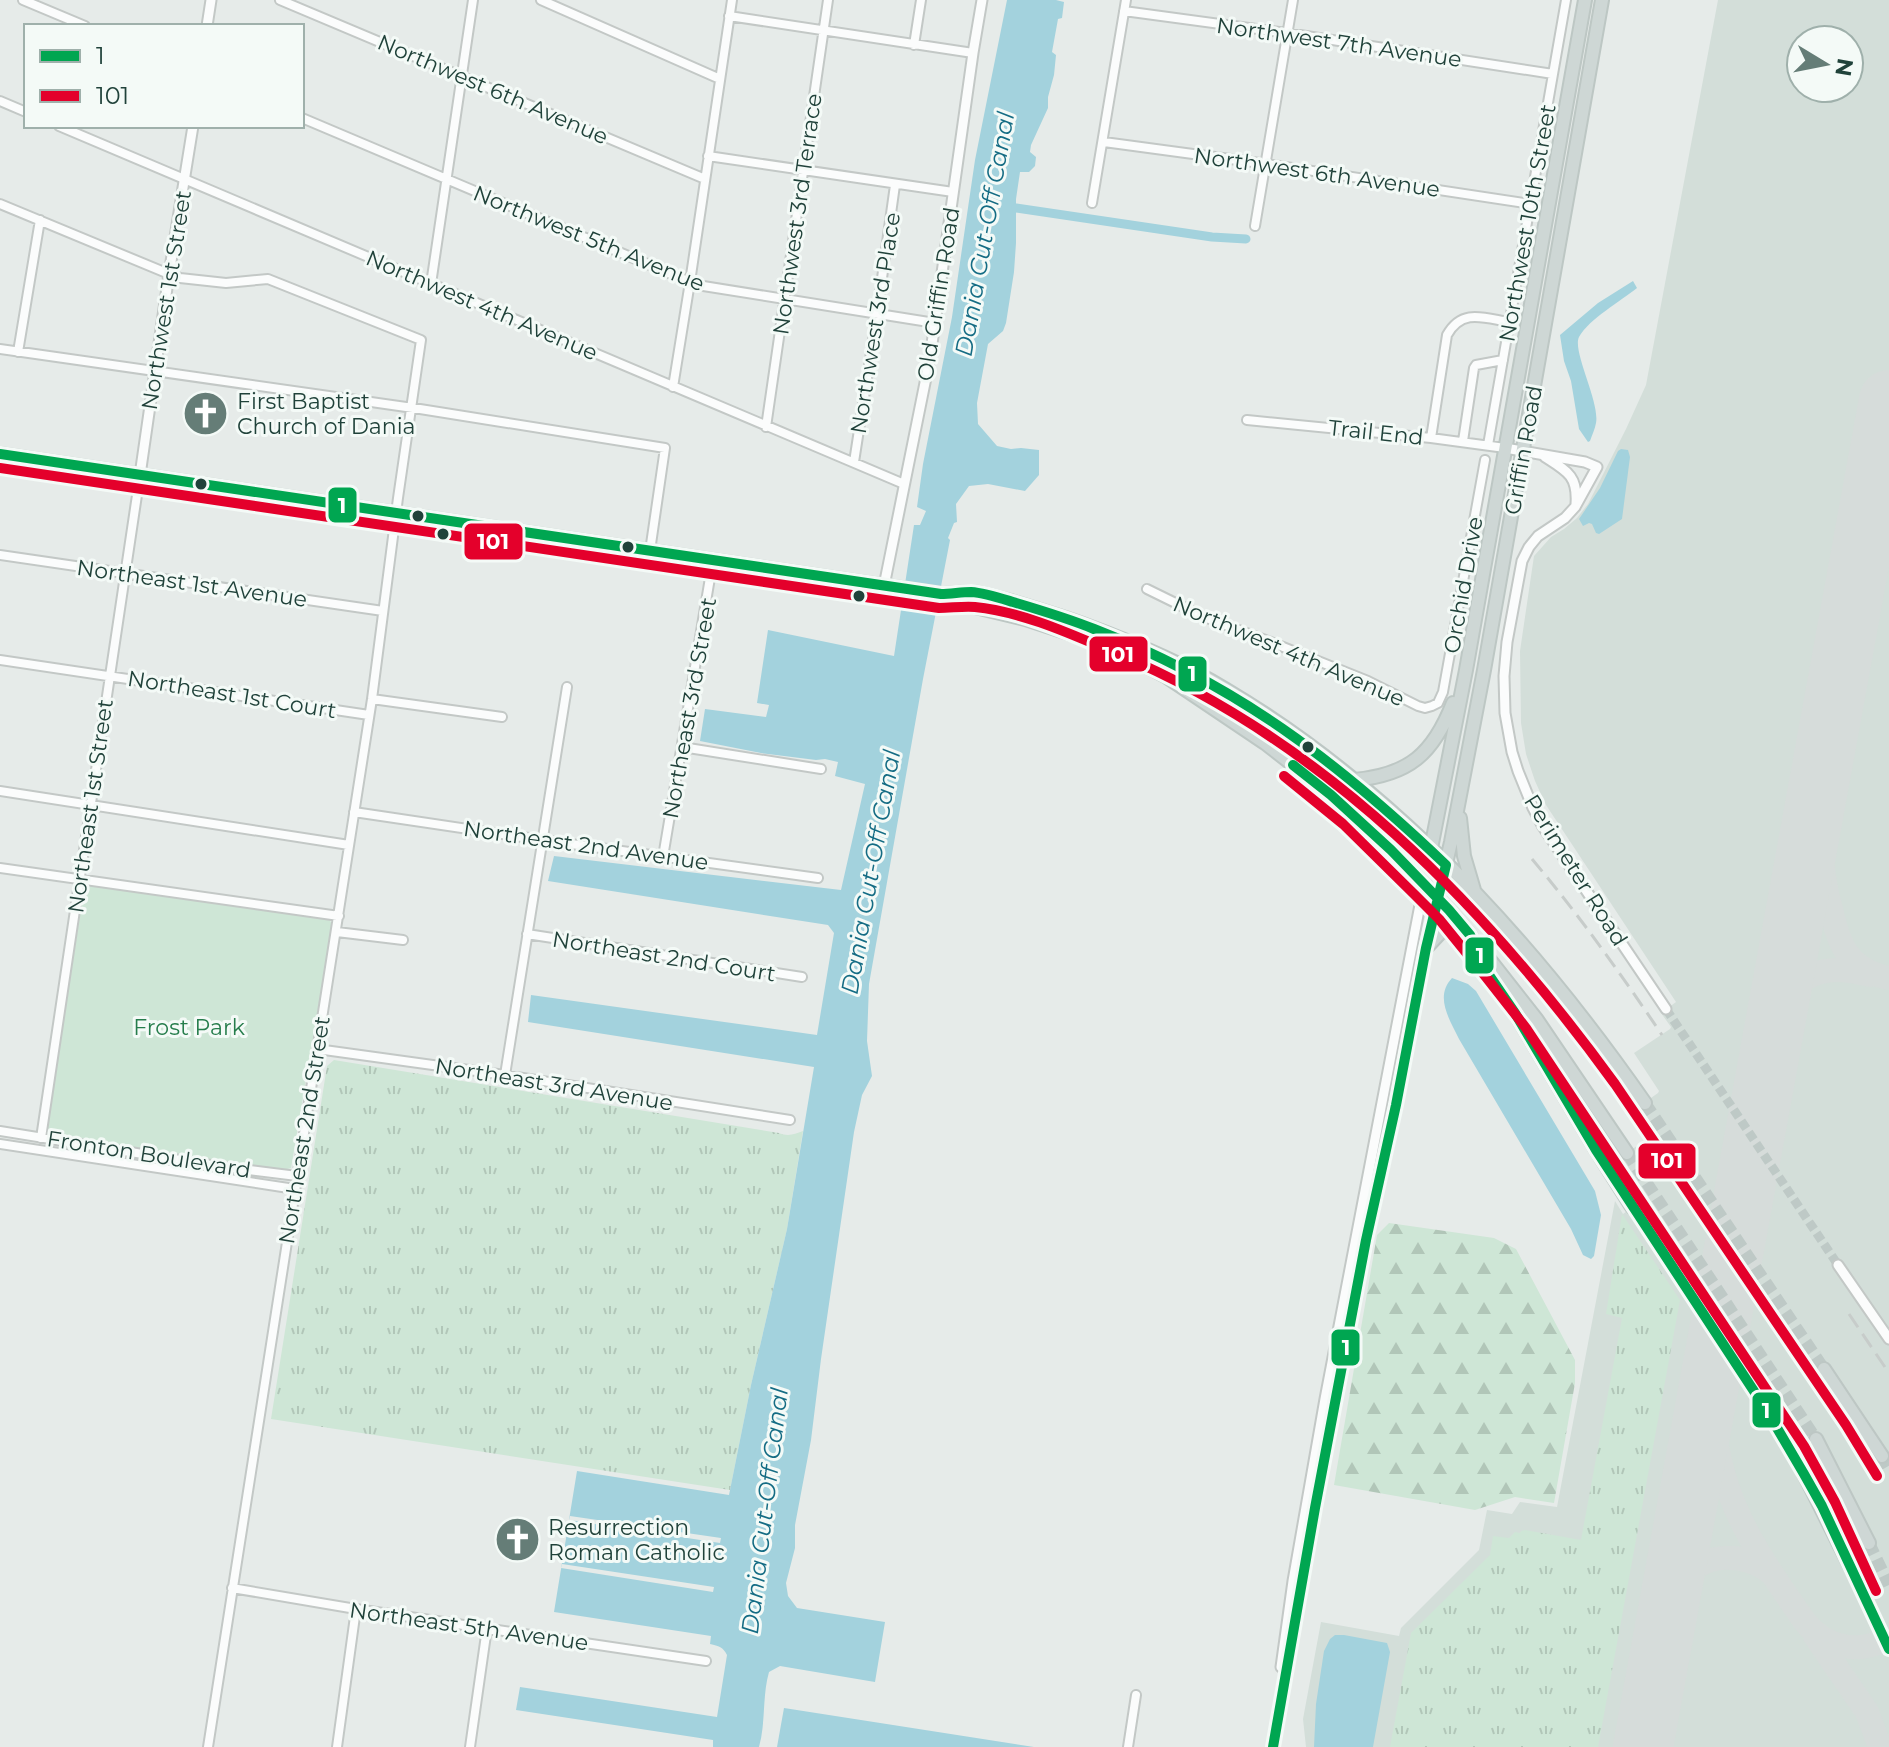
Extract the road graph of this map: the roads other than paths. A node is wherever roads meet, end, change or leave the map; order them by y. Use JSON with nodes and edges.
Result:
{"nodes":[{"id":1,"x":23,"y":0,"type":"edge"},
{"id":2,"x":211,"y":0,"type":"edge"},
{"id":3,"x":280,"y":0,"type":"edge"},
{"id":4,"x":473,"y":0,"type":"edge"},
{"id":5,"x":541,"y":0,"type":"edge"},
{"id":6,"x":732,"y":0,"type":"edge"},
{"id":7,"x":828,"y":0,"type":"edge"},
{"id":8,"x":921,"y":0,"type":"edge"},
{"id":9,"x":982,"y":0,"type":"edge"},
{"id":10,"x":1126,"y":0,"type":"edge"},
{"id":11,"x":1293,"y":0,"type":"edge"},
{"id":12,"x":1566,"y":0,"type":"edge"},
{"id":13,"x":1585,"y":0,"type":"edge"},
{"id":14,"x":1602,"y":0,"type":"edge"},
{"id":15,"x":1124,"y":11,"type":"junction"},
{"id":16,"x":729,"y":16,"type":"junction"},
{"id":17,"x":80,"y":24,"type":"edge"},
{"id":18,"x":207,"y":24,"type":"edge"},
{"id":19,"x":823,"y":31,"type":"junction"},
{"id":20,"x":1287,"y":33,"type":"junction"},
{"id":21,"x":914,"y":45,"type":"junction"},
{"id":22,"x":973,"y":53,"type":"junction"},
{"id":23,"x":1553,"y":74,"type":"junction"},
{"id":24,"x":461,"y":76,"type":"junction"},
{"id":25,"x":720,"y":79,"type":"junction"},
{"id":26,"x":0,"y":101,"type":"edge"},
{"id":27,"x":24,"y":111,"type":"edge"},
{"id":28,"x":304,"y":119,"type":"edge"},
{"id":29,"x":64,"y":128,"type":"edge"},
{"id":30,"x":193,"y":128,"type":"edge"},
{"id":31,"x":1104,"y":142,"type":"junction"},
{"id":32,"x":708,"y":156,"type":"junction"},
{"id":33,"x":1267,"y":164,"type":"junction"},
{"id":34,"x":802,"y":170,"type":"junction"},
{"id":35,"x":185,"y":179,"type":"junction"},
{"id":36,"x":447,"y":179,"type":"junction"},
{"id":37,"x":705,"y":179,"type":"junction"},
{"id":38,"x":895,"y":185,"type":"junction"},
{"id":39,"x":953,"y":192,"type":"junction"},
{"id":40,"x":1092,"y":203,"type":"dead end"},
{"id":41,"x":0,"y":204,"type":"edge"},
{"id":42,"x":1531,"y":204,"type":"junction"},
{"id":43,"x":40,"y":220,"type":"junction"},
{"id":44,"x":1255,"y":226,"type":"dead end"},
{"id":45,"x":169,"y":274,"type":"junction"},
{"id":46,"x":690,"y":282,"type":"junction"},
{"id":47,"x":431,"y":284,"type":"junction"},
{"id":48,"x":785,"y":299,"type":"junction"},
{"id":49,"x":877,"y":314,"type":"junction"},
{"id":50,"x":1509,"y":322,"type":"junction"},
{"id":51,"x":935,"y":323,"type":"junction"},
{"id":52,"x":0,"y":349,"type":"edge"},
{"id":53,"x":18,"y":352,"type":"junction"},
{"id":54,"x":1503,"y":360,"type":"junction"},
{"id":55,"x":155,"y":370,"type":"junction"},
{"id":56,"x":673,"y":387,"type":"junction"},
{"id":57,"x":411,"y":408,"type":"junction"},
{"id":58,"x":1247,"y":420,"type":"dead end"},
{"id":59,"x":766,"y":427,"type":"junction"},
{"id":60,"x":1431,"y":438,"type":"junction"},
{"id":61,"x":1463,"y":441,"type":"junction"},
{"id":62,"x":1488,"y":445,"type":"junction"},
{"id":63,"x":1505,"y":448,"type":"junction"},
{"id":64,"x":1523,"y":451,"type":"junction"},
{"id":65,"x":0,"y":454,"type":"edge"},
{"id":66,"x":1543,"y":455,"type":"junction"},
{"id":67,"x":1485,"y":460,"type":"dead end"},
{"id":68,"x":854,"y":462,"type":"junction"},
{"id":69,"x":140,"y":475,"type":"junction"},
{"id":70,"x":904,"y":484,"type":"junction"},
{"id":71,"x":1575,"y":507,"type":"junction"},
{"id":72,"x":396,"y":513,"type":"junction"},
{"id":73,"x":650,"y":551,"type":"junction"},
{"id":74,"x":0,"y":555,"type":"edge"},
{"id":75,"x":713,"y":560,"type":"junction"},
{"id":76,"x":125,"y":574,"type":"junction"},
{"id":77,"x":884,"y":586,"type":"junction"},
{"id":78,"x":1147,"y":589,"type":"dead end"},
{"id":79,"x":941,"y":594,"type":"junction"},
{"id":80,"x":383,"y":611,"type":"junction"},
{"id":81,"x":0,"y":660,"type":"edge"},
{"id":82,"x":1178,"y":665,"type":"junction"},
{"id":83,"x":1466,"y":670,"type":"junction"},
{"id":84,"x":109,"y":675,"type":"junction"},
{"id":85,"x":1167,"y":677,"type":"junction"},
{"id":86,"x":567,"y":687,"type":"dead end"},
{"id":87,"x":372,"y":699,"type":"junction"},
{"id":88,"x":1432,"y":706,"type":"joint"},
{"id":89,"x":369,"y":715,"type":"junction"},
{"id":90,"x":502,"y":717,"type":"dead end"},
{"id":91,"x":682,"y":747,"type":"junction"},
{"id":92,"x":821,"y":769,"type":"dead end"},
{"id":93,"x":1354,"y":780,"type":"junction"},
{"id":94,"x":0,"y":791,"type":"edge"},
{"id":95,"x":1459,"y":803,"type":"junction"},
{"id":96,"x":91,"y":805,"type":"junction"},
{"id":97,"x":354,"y":812,"type":"junction"},
{"id":98,"x":542,"y":840,"type":"junction"},
{"id":99,"x":349,"y":845,"type":"junction"},
{"id":100,"x":1431,"y":850,"type":"junction"},
{"id":101,"x":663,"y":857,"type":"junction"},
{"id":102,"x":1446,"y":865,"type":"junction"},
{"id":103,"x":0,"y":868,"type":"edge"},
{"id":104,"x":80,"y":878,"type":"junction"},
{"id":105,"x":818,"y":878,"type":"dead end"},
{"id":106,"x":1424,"y":884,"type":"junction"},
{"id":107,"x":1476,"y":895,"type":"junction"},
{"id":108,"x":1438,"y":898,"type":"junction"},
{"id":109,"x":339,"y":916,"type":"junction"},
{"id":110,"x":337,"y":932,"type":"junction"},
{"id":111,"x":1468,"y":932,"type":"junction"},
{"id":112,"x":527,"y":934,"type":"junction"},
{"id":113,"x":403,"y":940,"type":"dead end"},
{"id":114,"x":1426,"y":948,"type":"junction"},
{"id":115,"x":802,"y":977,"type":"dead end"},
{"id":116,"x":1666,"y":1009,"type":"tunnel mouth"},
{"id":117,"x":317,"y":1049,"type":"junction"},
{"id":118,"x":505,"y":1075,"type":"junction"},
{"id":119,"x":1645,"y":1103,"type":"tunnel mouth"},
{"id":120,"x":790,"y":1120,"type":"dead end"},
{"id":121,"x":0,"y":1131,"type":"edge"},
{"id":122,"x":41,"y":1138,"type":"junction"},
{"id":123,"x":0,"y":1144,"type":"edge"},
{"id":124,"x":1627,"y":1153,"type":"tunnel mouth"},
{"id":125,"x":297,"y":1176,"type":"junction"},
{"id":126,"x":295,"y":1189,"type":"junction"},
{"id":127,"x":1632,"y":1207,"type":"tunnel mouth"},
{"id":128,"x":1838,"y":1265,"type":"tunnel mouth"},
{"id":129,"x":1352,"y":1284,"type":"junction"},
{"id":130,"x":1889,"y":1339,"type":"edge"},
{"id":131,"x":1824,"y":1369,"type":"tunnel mouth"},
{"id":132,"x":1816,"y":1439,"type":"tunnel mouth"},
{"id":133,"x":1882,"y":1456,"type":"dead end"},
{"id":134,"x":1312,"y":1471,"type":"junction"},
{"id":135,"x":1804,"y":1474,"type":"tunnel mouth"},
{"id":136,"x":1318,"y":1492,"type":"junction"},
{"id":137,"x":1869,"y":1543,"type":"tunnel mouth"},
{"id":138,"x":232,"y":1588,"type":"junction"},
{"id":139,"x":1864,"y":1594,"type":"tunnel mouth"},
{"id":140,"x":356,"y":1609,"type":"junction"},
{"id":141,"x":487,"y":1628,"type":"junction"},
{"id":142,"x":706,"y":1661,"type":"dead end"},
{"id":143,"x":1136,"y":1695,"type":"dead end"},
{"id":144,"x":1274,"y":1735,"type":"junction"},
{"id":145,"x":208,"y":1747,"type":"edge"},
{"id":146,"x":337,"y":1747,"type":"edge"},
{"id":147,"x":470,"y":1747,"type":"edge"},
{"id":148,"x":1128,"y":1747,"type":"edge"},
{"id":149,"x":1273,"y":1747,"type":"edge"}],
"edges":[{"from":1,"to":17,"type":"street"},
{"from":2,"to":18,"type":"street"},
{"from":3,"to":24,"type":"street","name":"Northwest 6th Avenue"},
{"from":4,"to":24,"type":"street"},
{"from":5,"to":25,"type":"street"},
{"from":6,"to":16,"type":"street"},
{"from":7,"to":19,"type":"street","name":"Northwest 3rd Terrace"},
{"from":8,"to":21,"type":"street"},
{"from":9,"to":22,"type":"street","name":"Old Griffin Road"},
{"from":10,"to":15,"type":"street"},
{"from":11,"to":20,"type":"street"},
{"from":12,"to":23,"type":"street","name":"Northwest 10th Street"},
{"from":13,"to":63,"type":"main road","name":"Griffin Road"},
{"from":14,"to":64,"type":"main road","name":"Griffin Road"},
{"from":15,"to":20,"type":"street","name":"Northwest 7th Avenue"},
{"from":15,"to":31,"type":"street"},
{"from":16,"to":19,"type":"street"},
{"from":16,"to":25,"type":"street"},
{"from":19,"to":21,"type":"street"},
{"from":19,"to":34,"type":"street","name":"Northwest 3rd Terrace"},
{"from":20,"to":23,"type":"street","name":"Northwest 7th Avenue"},
{"from":20,"to":33,"type":"street"},
{"from":21,"to":22,"type":"street"},
{"from":22,"to":39,"type":"street","name":"Old Griffin Road"},
{"from":23,"to":42,"type":"street","name":"Northwest 10th Street"},
{"from":24,"to":36,"type":"street"},
{"from":24,"to":37,"type":"street","name":"Northwest 6th Avenue"},
{"from":25,"to":32,"type":"street"},
{"from":26,"to":27,"type":"street"},
{"from":28,"to":36,"type":"street","name":"Northwest 5th Avenue"},
{"from":29,"to":35,"type":"street","name":"Northwest 4th Avenue"},
{"from":30,"to":35,"type":"street","name":"Northwest 1st Street"},
{"from":31,"to":33,"type":"street","name":"Northwest 6th Avenue"},
{"from":31,"to":40,"type":"street"},
{"from":32,"to":34,"type":"street"},
{"from":32,"to":37,"type":"street"},
{"from":33,"to":42,"type":"street","name":"Northwest 6th Avenue"},
{"from":33,"to":44,"type":"street"},
{"from":34,"to":38,"type":"street"},
{"from":34,"to":48,"type":"street","name":"Northwest 3rd Terrace"},
{"from":35,"to":45,"type":"street","name":"Northwest 1st Street"},
{"from":35,"to":47,"type":"street","name":"Northwest 4th Avenue"},
{"from":36,"to":46,"type":"street","name":"Northwest 5th Avenue"},
{"from":36,"to":47,"type":"street"},
{"from":37,"to":46,"type":"street"},
{"from":38,"to":39,"type":"street"},
{"from":38,"to":49,"type":"street","name":"Northwest 3rd Place"},
{"from":39,"to":51,"type":"street","name":"Old Griffin Road"},
{"from":41,"to":43,"type":"street"},
{"from":42,"to":50,"type":"street","name":"Northwest 10th Street"},
{"from":43,"to":45,"type":"street"},
{"from":43,"to":53,"type":"street"},
{"from":45,"to":55,"type":"street","name":"Northwest 1st Street"},
{"from":45,"to":57,"type":"street","name":"Northeast 2nd Street"},
{"from":46,"to":48,"type":"street","name":"Northwest 5th Avenue"},
{"from":46,"to":56,"type":"street"},
{"from":47,"to":56,"type":"street","name":"Northwest 4th Avenue"},
{"from":48,"to":49,"type":"street","name":"Northwest 5th Avenue"},
{"from":48,"to":59,"type":"street","name":"Northwest 3rd Terrace"},
{"from":49,"to":51,"type":"street","name":"Northwest 5th Avenue"},
{"from":49,"to":68,"type":"street","name":"Northwest 3rd Place"},
{"from":50,"to":54,"type":"street","name":"Northwest 10th Street"},
{"from":50,"to":60,"type":"street"},
{"from":51,"to":70,"type":"street","name":"Old Griffin Road"},
{"from":52,"to":53,"type":"street"},
{"from":53,"to":55,"type":"street"},
{"from":54,"to":61,"type":"street"},
{"from":54,"to":62,"type":"street","name":"Northwest 10th Street"},
{"from":55,"to":57,"type":"street"},
{"from":55,"to":69,"type":"street","name":"Northwest 1st Street"},
{"from":56,"to":59,"type":"street","name":"Northwest 4th Avenue"},
{"from":57,"to":72,"type":"street","name":"Northeast 2nd Street"},
{"from":57,"to":73,"type":"street"},
{"from":58,"to":60,"type":"street","name":"Trail End"},
{"from":59,"to":68,"type":"street","name":"Northwest 4th Avenue"},
{"from":60,"to":61,"type":"street","name":"Trail End"},
{"from":61,"to":62,"type":"street","name":"Trail End"},
{"from":62,"to":63,"type":"street","name":"Trail End"},
{"from":63,"to":64,"type":"street","name":"Perimeter Road"},
{"from":63,"to":83,"type":"main road","name":"Griffin Road"},
{"from":64,"to":66,"type":"street","name":"Perimeter Road"},
{"from":64,"to":95,"type":"main road","name":"Griffin Road"},
{"from":65,"to":69,"type":"main road"},
{"from":66,"to":71,"type":"street","name":"Perimeter Road"},
{"from":66,"to":71,"type":"street","name":"Perimeter Road"},
{"from":67,"to":88,"type":"street","name":"Orchid Drive"},
{"from":68,"to":70,"type":"street","name":"Northwest 4th Avenue"},
{"from":69,"to":72,"type":"main road"},
{"from":69,"to":76,"type":"street","name":"Northeast 1st Street"},
{"from":70,"to":77,"type":"street","name":"Old Griffin Road"},
{"from":71,"to":116,"type":"street","name":"Perimeter Road"},
{"from":72,"to":73,"type":"main road"},
{"from":72,"to":80,"type":"street","name":"Northeast 2nd Street"},
{"from":73,"to":75,"type":"main road"},
{"from":74,"to":76,"type":"street","name":"Northeast 1st Avenue"},
{"from":75,"to":77,"type":"main road"},
{"from":75,"to":91,"type":"street","name":"Northeast 3rd Street"},
{"from":76,"to":80,"type":"street","name":"Northeast 1st Avenue"},
{"from":76,"to":84,"type":"street","name":"Northeast 1st Street"},
{"from":77,"to":79,"type":"main road"},
{"from":78,"to":88,"type":"street","name":"Northwest 4th Avenue"},
{"from":79,"to":82,"type":"main road"},
{"from":79,"to":85,"type":"main road"},
{"from":80,"to":87,"type":"street","name":"Northeast 2nd Street"},
{"from":81,"to":84,"type":"street","name":"Northeast 1st Court"},
{"from":82,"to":85,"type":"street"},
{"from":82,"to":93,"type":"main road"},
{"from":83,"to":93,"type":"main road"},
{"from":83,"to":100,"type":"main road","name":"Griffin Road"},
{"from":84,"to":89,"type":"street","name":"Northeast 1st Court"},
{"from":84,"to":96,"type":"street","name":"Northeast 1st Street"},
{"from":85,"to":106,"type":"main road"},
{"from":86,"to":98,"type":"street"},
{"from":87,"to":89,"type":"street","name":"Northeast 2nd Street"},
{"from":87,"to":90,"type":"street"},
{"from":89,"to":97,"type":"street","name":"Northeast 2nd Street"},
{"from":91,"to":92,"type":"street"},
{"from":91,"to":101,"type":"street","name":"Northeast 3rd Street"},
{"from":93,"to":100,"type":"main road"},
{"from":94,"to":96,"type":"street"},
{"from":95,"to":102,"type":"main road","name":"Griffin Road"},
{"from":95,"to":107,"type":"main road"},
{"from":96,"to":99,"type":"street"},
{"from":96,"to":104,"type":"street","name":"Northeast 1st Street"},
{"from":97,"to":98,"type":"street","name":"Northeast 2nd Avenue"},
{"from":97,"to":99,"type":"street","name":"Northeast 2nd Street"},
{"from":98,"to":101,"type":"street","name":"Northeast 2nd Avenue"},
{"from":98,"to":112,"type":"street"},
{"from":99,"to":109,"type":"street","name":"Northeast 2nd Street"},
{"from":100,"to":102,"type":"main road"},
{"from":100,"to":106,"type":"main road","name":"Griffin Road"},
{"from":101,"to":105,"type":"street","name":"Northeast 2nd Avenue"},
{"from":102,"to":107,"type":"main road"},
{"from":102,"to":108,"type":"main road","name":"Griffin Road"},
{"from":103,"to":104,"type":"street"},
{"from":104,"to":109,"type":"street"},
{"from":104,"to":122,"type":"street","name":"Northeast 1st Street"},
{"from":106,"to":108,"type":"main road"},
{"from":106,"to":129,"type":"street"},
{"from":107,"to":119,"type":"main road"},
{"from":108,"to":111,"type":"main road"},
{"from":108,"to":114,"type":"street"},
{"from":109,"to":110,"type":"street","name":"Northeast 2nd Street"},
{"from":110,"to":113,"type":"street"},
{"from":110,"to":117,"type":"street","name":"Northeast 2nd Street"},
{"from":111,"to":114,"type":"main road"},
{"from":111,"to":124,"type":"main road"},
{"from":111,"to":127,"type":"main road"},
{"from":112,"to":115,"type":"street","name":"Northeast 2nd Court"},
{"from":112,"to":118,"type":"street"},
{"from":114,"to":129,"type":"street"},
{"from":117,"to":118,"type":"street","name":"Northeast 3rd Avenue"},
{"from":117,"to":125,"type":"street","name":"Northeast 2nd Street"},
{"from":118,"to":120,"type":"street","name":"Northeast 3rd Avenue"},
{"from":121,"to":122,"type":"street","name":"Fronton Boulevard"},
{"from":122,"to":125,"type":"street","name":"Fronton Boulevard"},
{"from":123,"to":126,"type":"street","name":"Fronton Boulevard"},
{"from":125,"to":126,"type":"street","name":"Northeast 2nd Street"},
{"from":126,"to":138,"type":"street","name":"Northeast 2nd Street"},
{"from":128,"to":130,"type":"street"},
{"from":129,"to":134,"type":"street"},
{"from":129,"to":136,"type":"street"},
{"from":131,"to":133,"type":"main road"},
{"from":132,"to":137,"type":"main road"},
{"from":134,"to":136,"type":"street"},
{"from":134,"to":144,"type":"street"},
{"from":135,"to":139,"type":"main road"},
{"from":136,"to":144,"type":"street"},
{"from":138,"to":140,"type":"street","name":"Northeast 5th Avenue"},
{"from":138,"to":145,"type":"street","name":"Northeast 2nd Street"},
{"from":140,"to":141,"type":"street","name":"Northeast 5th Avenue"},
{"from":140,"to":146,"type":"street"},
{"from":141,"to":142,"type":"street","name":"Northeast 5th Avenue"},
{"from":141,"to":147,"type":"street"},
{"from":143,"to":148,"type":"street"},
{"from":144,"to":149,"type":"street"}]}
